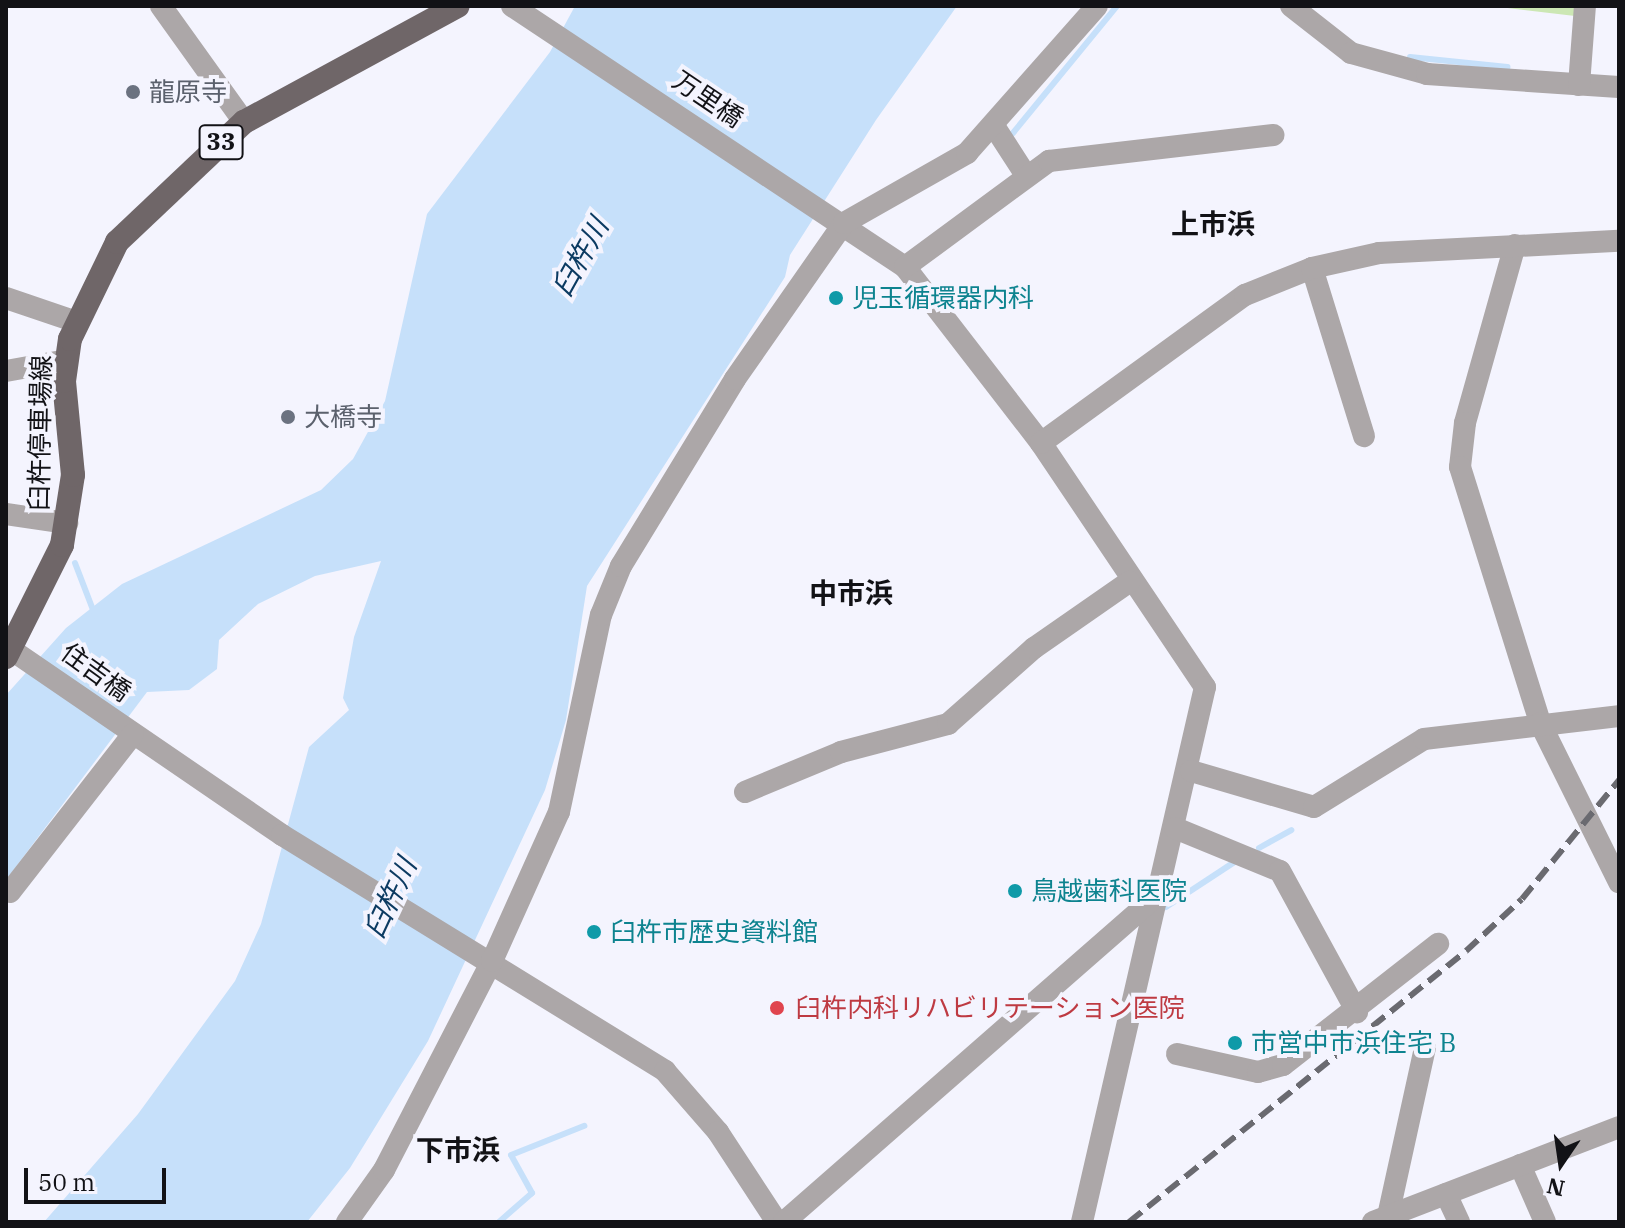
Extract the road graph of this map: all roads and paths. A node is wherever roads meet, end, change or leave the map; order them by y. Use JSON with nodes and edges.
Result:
{"nodes":[{"id":1,"x":161,"y":6,"type":"edge"},
{"id":2,"x":458,"y":6,"type":"edge"},
{"id":3,"x":512,"y":6,"type":"edge"},
{"id":4,"x":1097,"y":6,"type":"edge"},
{"id":5,"x":1291,"y":6,"type":"edge"},
{"id":6,"x":1585,"y":6,"type":"edge"},
{"id":7,"x":1579,"y":85,"type":"junction"},
{"id":8,"x":1619,"y":87,"type":"edge"},
{"id":9,"x":244,"y":122,"type":"junction"},
{"id":10,"x":994,"y":126,"type":"junction"},
{"id":11,"x":1273,"y":135,"type":"dead end"},
{"id":12,"x":1025,"y":174,"type":"junction"},
{"id":13,"x":838,"y":220,"type":"junction"},
{"id":14,"x":1619,"y":241,"type":"edge"},
{"id":15,"x":1515,"y":245,"type":"junction"},
{"id":16,"x":905,"y":267,"type":"junction"},
{"id":17,"x":1312,"y":268,"type":"junction"},
{"id":18,"x":6,"y":298,"type":"edge"},
{"id":19,"x":77,"y":322,"type":"junction"},
{"id":20,"x":67,"y":360,"type":"junction"},
{"id":21,"x":6,"y":371,"type":"edge"},
{"id":22,"x":1364,"y":436,"type":"dead end"},
{"id":23,"x":1041,"y":443,"type":"junction"},
{"id":24,"x":7,"y":509,"type":"edge"},
{"id":25,"x":67,"y":523,"type":"junction"},
{"id":26,"x":1129,"y":582,"type":"junction"},
{"id":27,"x":14,"y":653,"type":"edge"},
{"id":28,"x":1619,"y":716,"type":"edge"},
{"id":29,"x":1540,"y":723,"type":"junction"},
{"id":30,"x":130,"y":732,"type":"junction"},
{"id":31,"x":1191,"y":771,"type":"junction"},
{"id":32,"x":745,"y":792,"type":"dead end"},
{"id":33,"x":1175,"y":828,"type":"junction"},
{"id":34,"x":1619,"y":882,"type":"edge"},
{"id":35,"x":10,"y":892,"type":"dead end"},
{"id":36,"x":1157,"y":896,"type":"junction"},
{"id":37,"x":1438,"y":944,"type":"dead end"},
{"id":38,"x":485,"y":956,"type":"junction"},
{"id":39,"x":1357,"y":1012,"type":"junction"},
{"id":40,"x":1425,"y":1048,"type":"dead end"},
{"id":41,"x":1177,"y":1054,"type":"dead end"},
{"id":42,"x":1619,"y":1127,"type":"edge"},
{"id":43,"x":1520,"y":1165,"type":"junction"},
{"id":44,"x":1446,"y":1194,"type":"junction"},
{"id":45,"x":1381,"y":1219,"type":"edge"},
{"id":46,"x":347,"y":1222,"type":"edge"},
{"id":47,"x":777,"y":1222,"type":"edge"},
{"id":48,"x":784,"y":1222,"type":"edge"},
{"id":49,"x":1082,"y":1222,"type":"edge"},
{"id":50,"x":1459,"y":1222,"type":"edge"},
{"id":51,"x":1545,"y":1222,"type":"edge"}],
"edges":[{"from":1,"to":9,"type":"street"},
{"from":2,"to":9,"type":"main road","name":"臼杵停車場線","number":"33"},
{"from":3,"to":13,"type":"street","name":"万里橋"},
{"from":4,"to":10,"type":"street"},
{"from":5,"to":7,"type":"street"},
{"from":6,"to":7,"type":"street"},
{"from":7,"to":8,"type":"street"},
{"from":9,"to":19,"type":"main road","name":"臼杵停車場線","number":"33"},
{"from":10,"to":12,"type":"street"},
{"from":10,"to":13,"type":"street"},
{"from":11,"to":12,"type":"street"},
{"from":12,"to":16,"type":"street"},
{"from":13,"to":16,"type":"street","name":"万里橋"},
{"from":13,"to":38,"type":"street"},
{"from":14,"to":15,"type":"street"},
{"from":15,"to":17,"type":"street"},
{"from":15,"to":29,"type":"street"},
{"from":16,"to":23,"type":"street","name":"万里橋"},
{"from":17,"to":22,"type":"street"},
{"from":17,"to":23,"type":"street"},
{"from":18,"to":19,"type":"street"},
{"from":19,"to":20,"type":"main road","name":"臼杵停車場線","number":"33"},
{"from":20,"to":21,"type":"street"},
{"from":20,"to":25,"type":"main road","name":"臼杵停車場線","number":"33"},
{"from":23,"to":26,"type":"street","name":"万里橋"},
{"from":24,"to":25,"type":"street"},
{"from":25,"to":27,"type":"main road","name":"臼杵停車場線","number":"33"},
{"from":26,"to":31,"type":"street","name":"万里橋"},
{"from":26,"to":32,"type":"street"},
{"from":27,"to":30,"type":"street","name":"住吉橋"},
{"from":28,"to":29,"type":"street"},
{"from":29,"to":31,"type":"street"},
{"from":29,"to":34,"type":"street"},
{"from":30,"to":35,"type":"street"},
{"from":30,"to":38,"type":"street","name":"住吉橋"},
{"from":31,"to":33,"type":"street","name":"万里橋"},
{"from":33,"to":36,"type":"street","name":"万里橋"},
{"from":33,"to":39,"type":"street"},
{"from":36,"to":48,"type":"street"},
{"from":36,"to":49,"type":"street","name":"万里橋"},
{"from":37,"to":39,"type":"street"},
{"from":38,"to":46,"type":"street"},
{"from":38,"to":47,"type":"street","name":"住吉橋"},
{"from":39,"to":41,"type":"street"},
{"from":40,"to":45,"type":"street"},
{"from":42,"to":43,"type":"street"},
{"from":43,"to":44,"type":"street"},
{"from":43,"to":51,"type":"street"},
{"from":44,"to":45,"type":"street"},
{"from":44,"to":50,"type":"street"}]}
